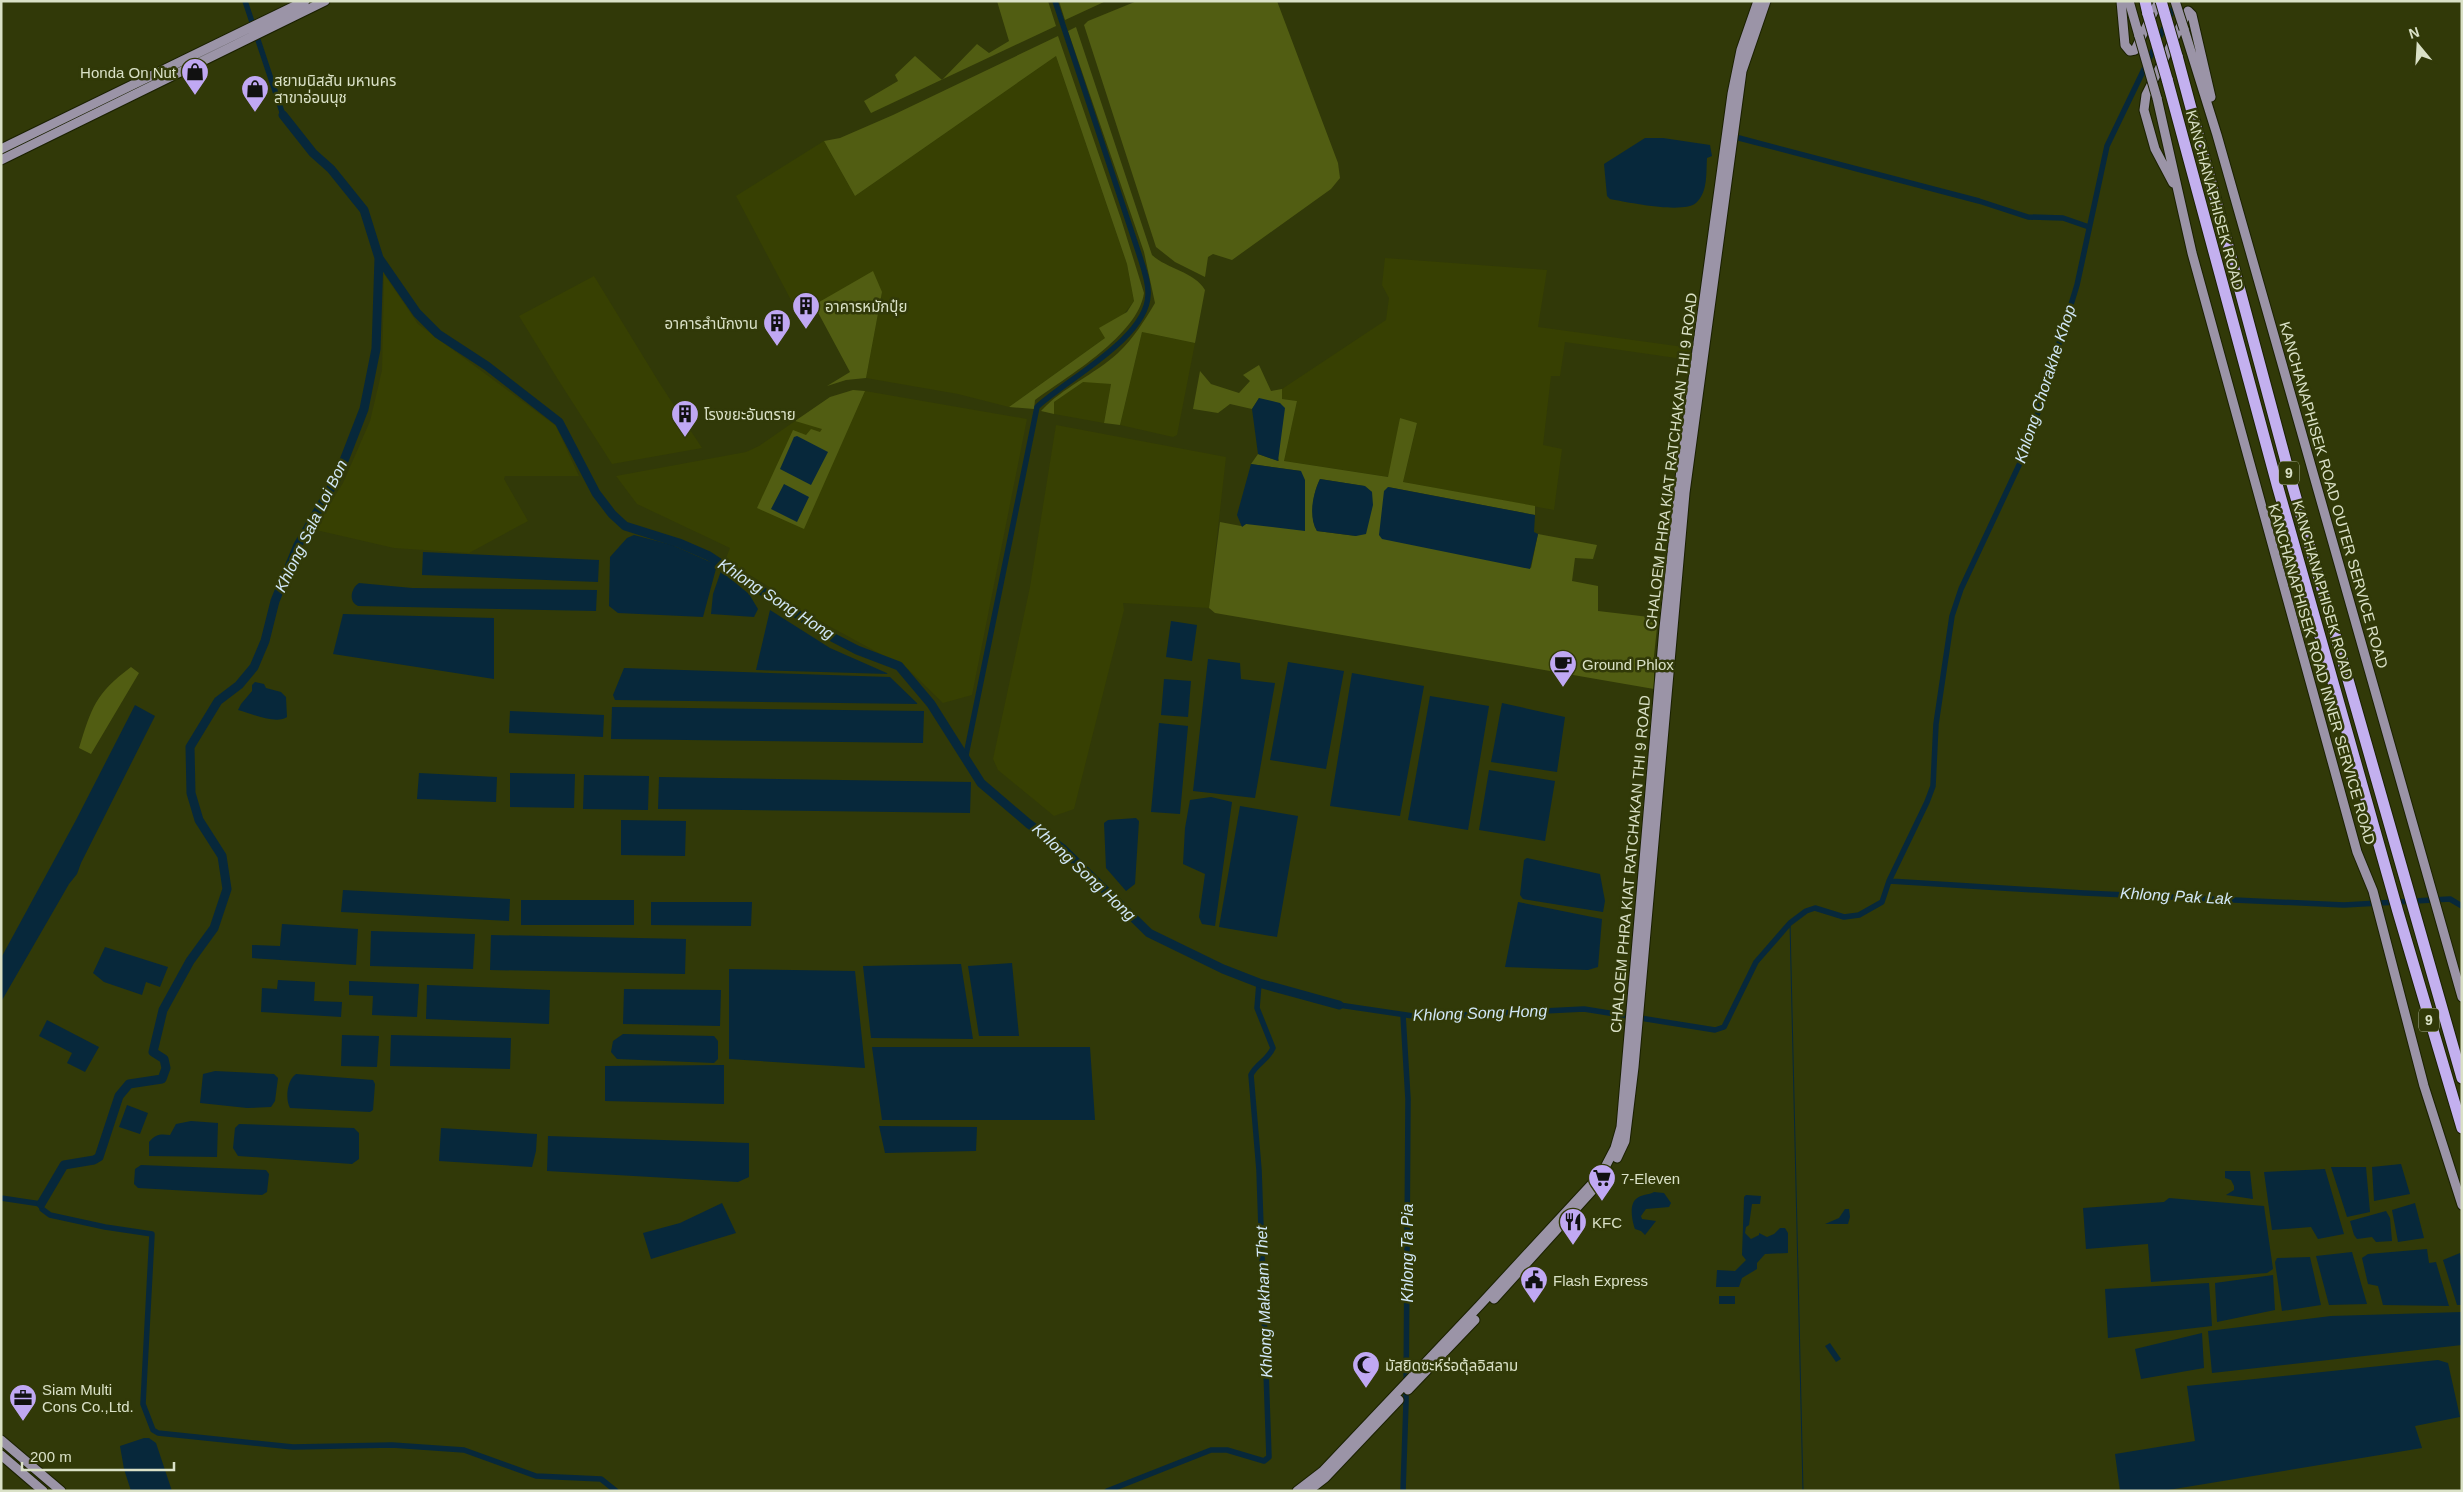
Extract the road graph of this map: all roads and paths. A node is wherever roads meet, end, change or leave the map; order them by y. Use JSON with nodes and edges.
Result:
{"nodes":[{"id":1,"x":305,"y":1,"type":"edge"},
{"id":2,"x":325,"y":1,"type":"edge"},
{"id":3,"x":1758,"y":1,"type":"edge"},
{"id":4,"x":1766,"y":1,"type":"edge"},
{"id":5,"x":2121,"y":1,"type":"edge"},
{"id":6,"x":2129,"y":1,"type":"edge"},
{"id":7,"x":2145,"y":1,"type":"edge"},
{"id":8,"x":2160,"y":1,"type":"edge"},
{"id":9,"x":2175,"y":1,"type":"edge"},
{"id":10,"x":267,"y":24,"type":"junction"},
{"id":11,"x":2217,"y":135,"type":"junction"},
{"id":12,"x":1,"y":149,"type":"edge"},
{"id":13,"x":1,"y":160,"type":"edge"},
{"id":14,"x":2176,"y":187,"type":"junction"},
{"id":15,"x":1636,"y":988,"type":"junction"},
{"id":16,"x":2462,"y":997,"type":"edge"},
{"id":17,"x":2462,"y":1078,"type":"edge"},
{"id":18,"x":2462,"y":1128,"type":"edge"},
{"id":19,"x":2462,"y":1205,"type":"edge"},
{"id":20,"x":1390,"y":1406,"type":"junction"},
{"id":21,"x":1,"y":1440,"type":"edge"},
{"id":22,"x":1,"y":1455,"type":"edge"},
{"id":23,"x":43,"y":1491,"type":"edge"},
{"id":24,"x":61,"y":1491,"type":"edge"},
{"id":25,"x":1297,"y":1491,"type":"edge"},
{"id":26,"x":1308,"y":1491,"type":"edge"}],
"edges":[{"from":1,"to":10,"type":"main road"},
{"from":2,"to":10,"type":"main road"},
{"from":3,"to":15,"type":"main road","name":"CHALOEM PHRA KIAT RATCHAKAN THI 9 ROAD"},
{"from":4,"to":15,"type":"main road","name":"CHALOEM PHRA KIAT RATCHAKAN THI 9 ROAD"},
{"from":5,"to":8,"type":"main road"},
{"from":6,"to":14,"type":"main road","name":"KANCHANAPHISEK ROAD INNER SERVICE ROAD","bridge":true},
{"from":7,"to":18,"type":"highway","name":"KANCHANAPHISEK ROAD","number":"9","bridge":true},
{"from":8,"to":17,"type":"highway","name":"KANCHANAPHISEK ROAD","number":"9","bridge":true},
{"from":9,"to":11,"type":"main road","name":"KANCHANAPHISEK ROAD OUTER SERVICE ROAD","bridge":true},
{"from":10,"to":12,"type":"main road"},
{"from":10,"to":13,"type":"main road"},
{"from":11,"to":14,"type":"main road"},
{"from":11,"to":16,"type":"main road","name":"KANCHANAPHISEK ROAD OUTER SERVICE ROAD"},
{"from":14,"to":19,"type":"main road","name":"KANCHANAPHISEK ROAD INNER SERVICE ROAD"},
{"from":15,"to":20,"type":"main road","name":"CHALOEM PHRA KIAT RATCHAKAN THI 9 ROAD"},
{"from":20,"to":25,"type":"main road","name":"CHALOEM PHRA KIAT RATCHAKAN THI 9 ROAD"},
{"from":20,"to":26,"type":"main road","name":"CHALOEM PHRA KIAT RATCHAKAN THI 9 ROAD"},
{"from":21,"to":24,"type":"main road"},
{"from":22,"to":23,"type":"main road"}]}
